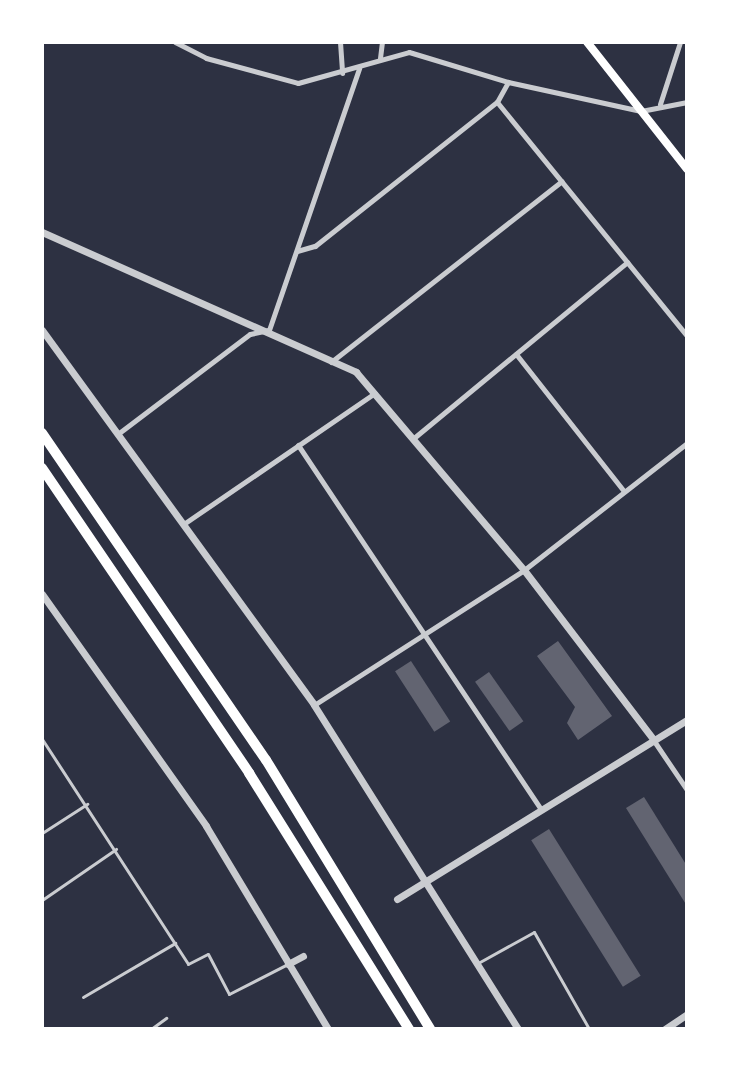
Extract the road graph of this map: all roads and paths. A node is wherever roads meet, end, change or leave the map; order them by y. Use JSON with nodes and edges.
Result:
{"nodes":[{"id":1,"x":175,"y":42,"type":"edge"},
{"id":2,"x":340,"y":42,"type":"edge"},
{"id":3,"x":382,"y":42,"type":"edge"},
{"id":4,"x":587,"y":42,"type":"edge"},
{"id":5,"x":680,"y":42,"type":"edge"},
{"id":6,"x":380,"y":58,"type":"junction"},
{"id":7,"x":359,"y":67,"type":"junction"},
{"id":8,"x":342,"y":73,"type":"junction"},
{"id":9,"x":508,"y":82,"type":"junction"},
{"id":10,"x":497,"y":102,"type":"junction"},
{"id":11,"x":687,"y":102,"type":"edge"},
{"id":12,"x":660,"y":104,"type":"junction"},
{"id":13,"x":641,"y":111,"type":"junction"},
{"id":14,"x":687,"y":169,"type":"edge"},
{"id":15,"x":562,"y":181,"type":"junction"},
{"id":16,"x":42,"y":232,"type":"edge"},
{"id":17,"x":297,"y":251,"type":"junction"},
{"id":18,"x":627,"y":262,"type":"junction"},
{"id":19,"x":42,"y":330,"type":"edge"},
{"id":20,"x":269,"y":330,"type":"junction"},
{"id":21,"x":687,"y":336,"type":"edge"},
{"id":22,"x":516,"y":354,"type":"junction"},
{"id":23,"x":331,"y":362,"type":"junction"},
{"id":24,"x":376,"y":393,"type":"junction"},
{"id":25,"x":42,"y":433,"type":"edge"},
{"id":26,"x":119,"y":433,"type":"junction"},
{"id":27,"x":415,"y":437,"type":"junction"},
{"id":28,"x":687,"y":443,"type":"edge"},
{"id":29,"x":298,"y":445,"type":"junction"},
{"id":30,"x":42,"y":468,"type":"edge"},
{"id":31,"x":624,"y":491,"type":"junction"},
{"id":32,"x":185,"y":523,"type":"junction"},
{"id":33,"x":524,"y":570,"type":"junction"},
{"id":34,"x":42,"y":595,"type":"edge"},
{"id":35,"x":427,"y":634,"type":"junction"},
{"id":36,"x":314,"y":705,"type":"junction"},
{"id":37,"x":687,"y":720,"type":"edge"},
{"id":38,"x":42,"y":739,"type":"edge"},
{"id":39,"x":654,"y":740,"type":"junction"},
{"id":40,"x":687,"y":790,"type":"edge"},
{"id":41,"x":87,"y":804,"type":"junction"},
{"id":42,"x":541,"y":810,"type":"junction"},
{"id":43,"x":42,"y":833,"type":"edge"},
{"id":44,"x":116,"y":849,"type":"junction"},
{"id":45,"x":428,"y":880,"type":"junction"},
{"id":46,"x":397,"y":899,"type":"dead end"},
{"id":47,"x":42,"y":900,"type":"edge"},
{"id":48,"x":175,"y":943,"type":"junction"},
{"id":49,"x":303,"y":956,"type":"dead end"},
{"id":50,"x":478,"y":963,"type":"junction"},
{"id":51,"x":288,"y":964,"type":"junction"},
{"id":52,"x":83,"y":997,"type":"dead end"},
{"id":53,"x":687,"y":1014,"type":"edge"},
{"id":54,"x":166,"y":1018,"type":"dead end"},
{"id":55,"x":151,"y":1029,"type":"edge"},
{"id":56,"x":328,"y":1029,"type":"edge"},
{"id":57,"x":409,"y":1029,"type":"edge"},
{"id":58,"x":430,"y":1029,"type":"edge"},
{"id":59,"x":518,"y":1029,"type":"edge"},
{"id":60,"x":589,"y":1029,"type":"edge"},
{"id":61,"x":665,"y":1029,"type":"edge"}],
"edges":[{"from":1,"to":8,"type":"street"},
{"from":2,"to":8,"type":"street"},
{"from":3,"to":6,"type":"street"},
{"from":4,"to":13,"type":"main road"},
{"from":5,"to":12,"type":"street"},
{"from":6,"to":7,"type":"street"},
{"from":6,"to":9,"type":"street"},
{"from":7,"to":8,"type":"street"},
{"from":7,"to":17,"type":"street"},
{"from":9,"to":10,"type":"street"},
{"from":9,"to":13,"type":"street"},
{"from":10,"to":15,"type":"street"},
{"from":10,"to":17,"type":"street"},
{"from":11,"to":12,"type":"street"},
{"from":12,"to":13,"type":"street"},
{"from":13,"to":14,"type":"main road"},
{"from":15,"to":18,"type":"street"},
{"from":15,"to":23,"type":"street"},
{"from":16,"to":20,"type":"street"},
{"from":17,"to":20,"type":"street"},
{"from":18,"to":21,"type":"street"},
{"from":18,"to":22,"type":"street"},
{"from":19,"to":26,"type":"street"},
{"from":20,"to":23,"type":"street"},
{"from":20,"to":26,"type":"street"},
{"from":22,"to":27,"type":"street"},
{"from":22,"to":31,"type":"street"},
{"from":23,"to":24,"type":"street"},
{"from":24,"to":27,"type":"street"},
{"from":24,"to":29,"type":"street"},
{"from":25,"to":58,"type":"highway"},
{"from":26,"to":32,"type":"street"},
{"from":27,"to":33,"type":"street"},
{"from":28,"to":31,"type":"street"},
{"from":29,"to":32,"type":"street"},
{"from":29,"to":35,"type":"street"},
{"from":30,"to":57,"type":"highway"},
{"from":31,"to":33,"type":"street"},
{"from":32,"to":36,"type":"street"},
{"from":33,"to":35,"type":"street"},
{"from":33,"to":39,"type":"street"},
{"from":34,"to":51,"type":"street"},
{"from":35,"to":36,"type":"street"},
{"from":35,"to":42,"type":"street"},
{"from":36,"to":45,"type":"street"},
{"from":37,"to":39,"type":"street"},
{"from":38,"to":41,"type":"lane"},
{"from":39,"to":40,"type":"street"},
{"from":39,"to":42,"type":"street"},
{"from":41,"to":43,"type":"lane"},
{"from":41,"to":44,"type":"lane"},
{"from":42,"to":45,"type":"street"},
{"from":44,"to":47,"type":"lane"},
{"from":44,"to":48,"type":"lane"},
{"from":45,"to":46,"type":"street"},
{"from":45,"to":50,"type":"street"},
{"from":48,"to":51,"type":"lane"},
{"from":48,"to":52,"type":"lane"},
{"from":49,"to":51,"type":"street"},
{"from":50,"to":59,"type":"street"},
{"from":50,"to":60,"type":"lane"},
{"from":51,"to":56,"type":"street"},
{"from":53,"to":61,"type":"street"},
{"from":54,"to":55,"type":"lane"}]}
